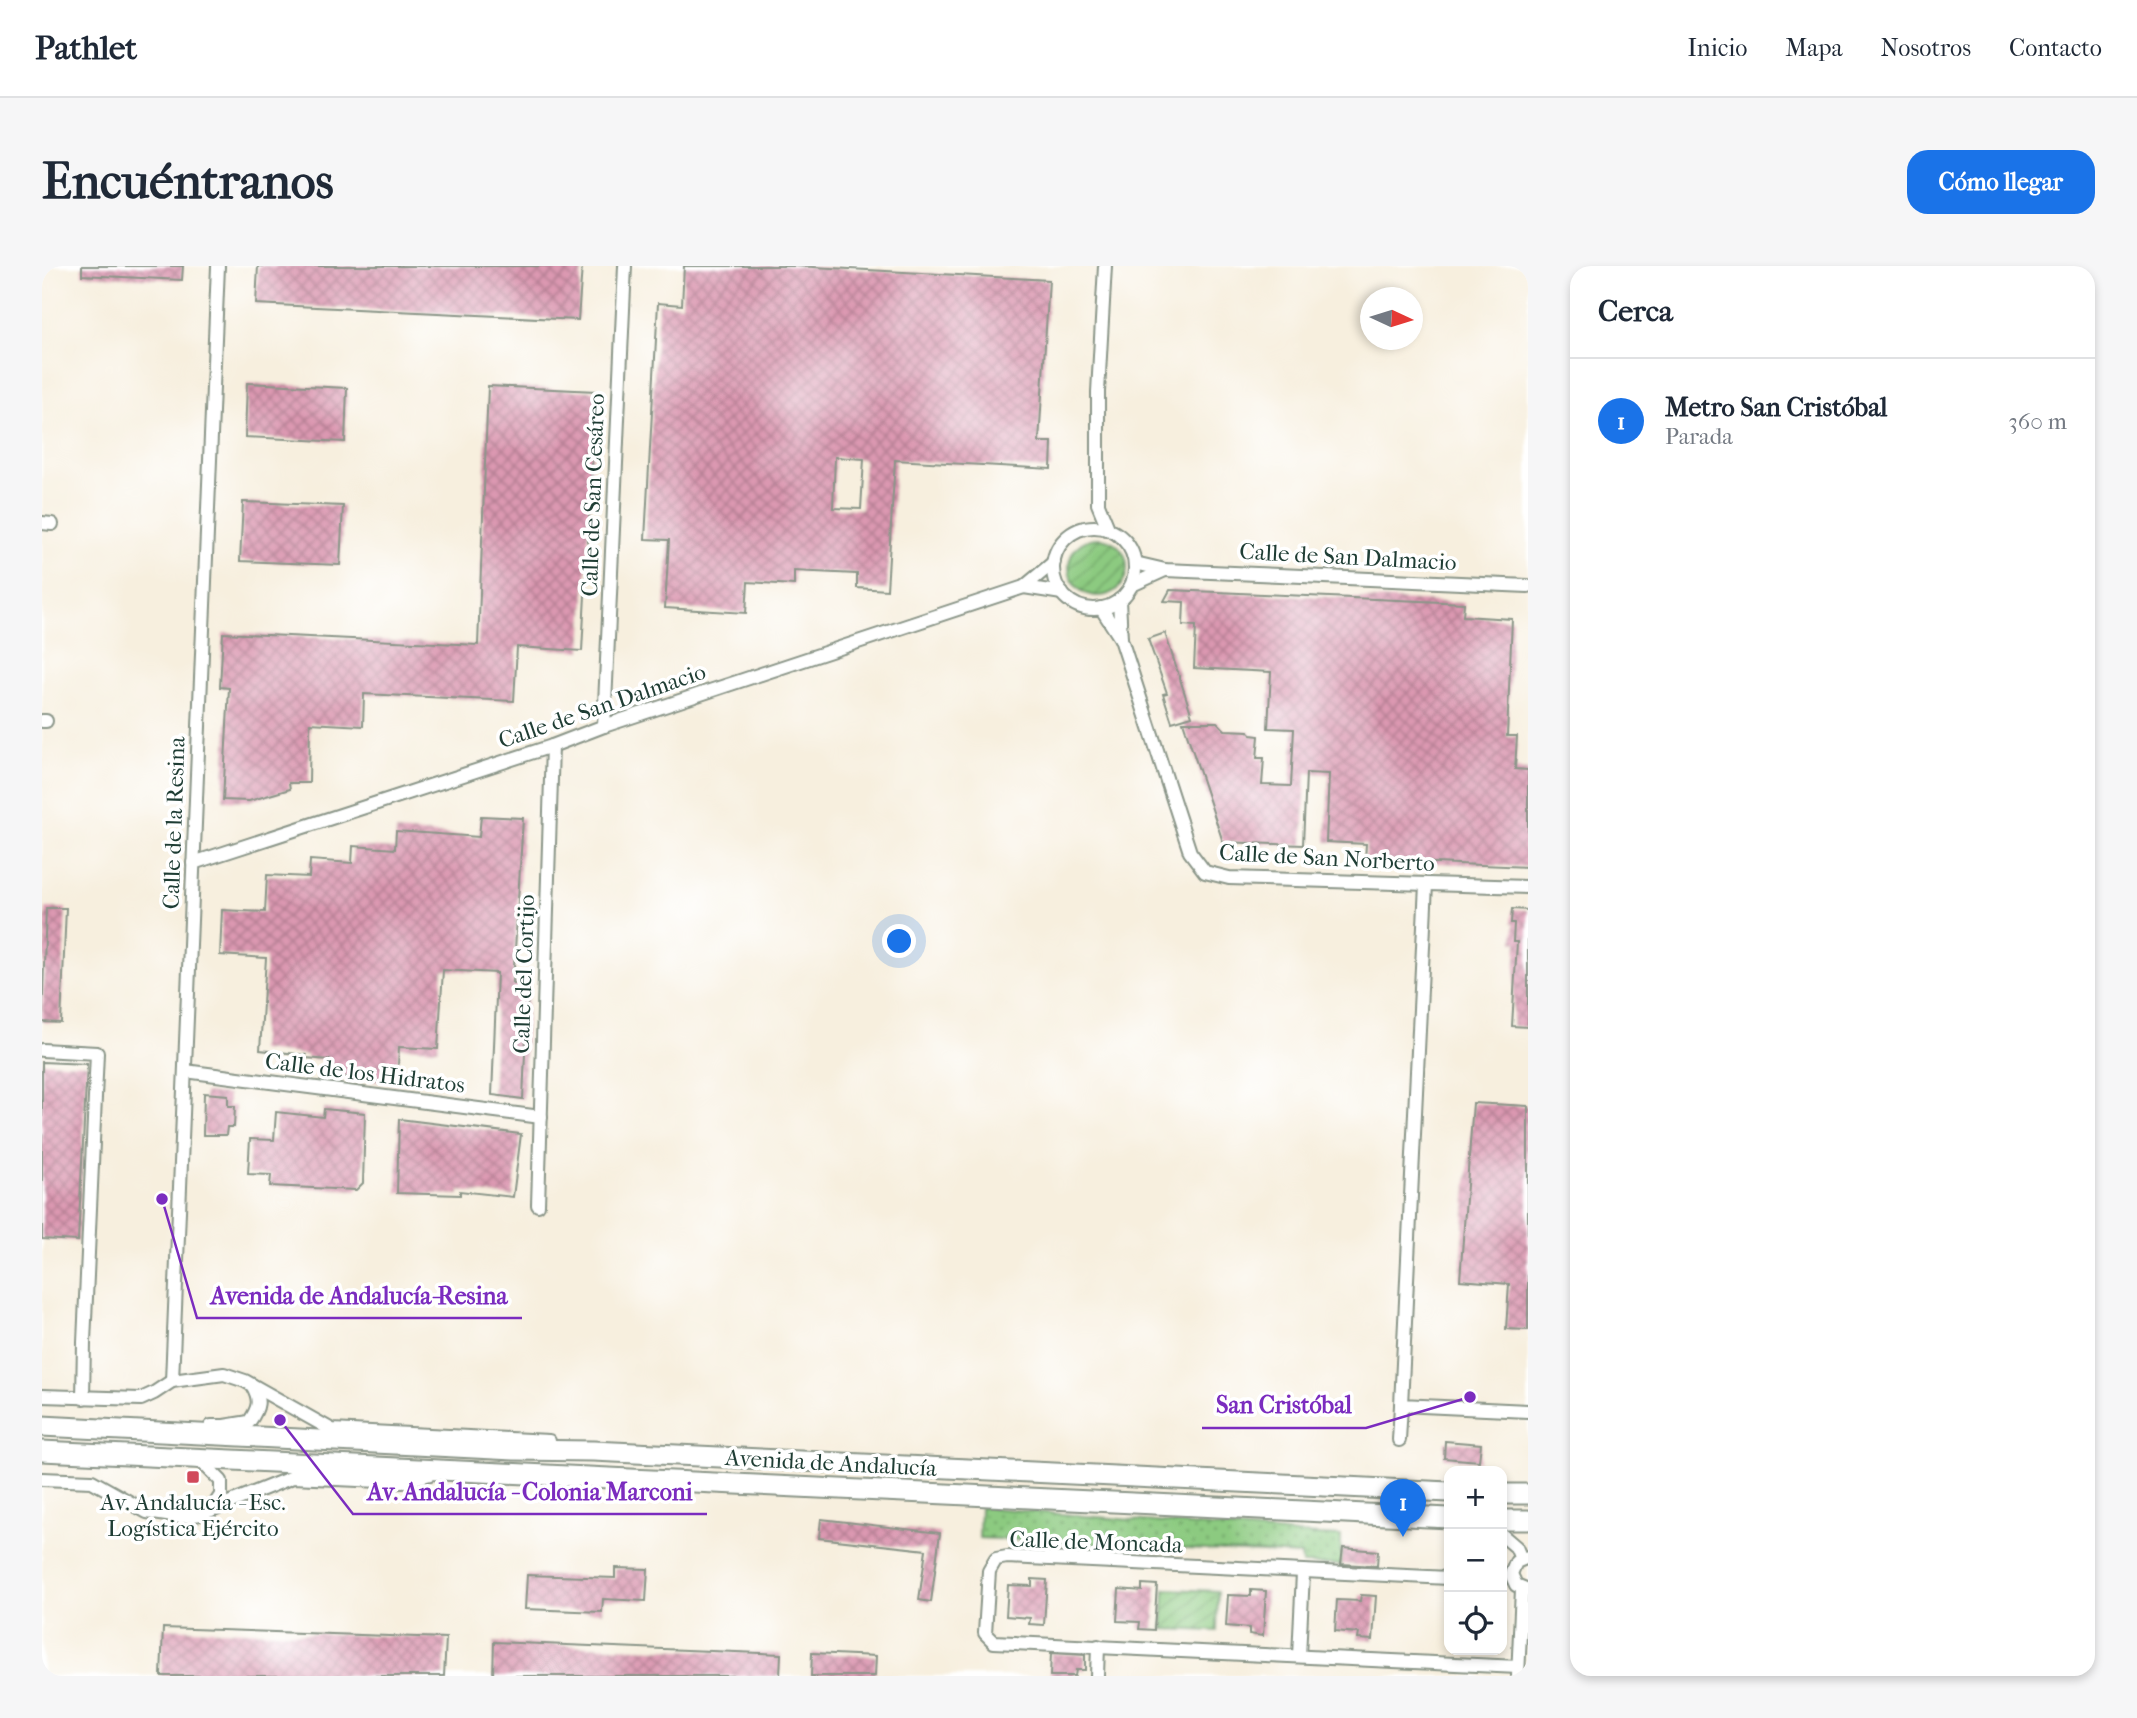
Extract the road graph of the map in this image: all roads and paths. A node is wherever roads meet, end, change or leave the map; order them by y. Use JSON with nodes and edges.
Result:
{"nodes":[{"id":1,"x":218,"y":266,"type":"edge"},
{"id":2,"x":625,"y":266,"type":"edge"},
{"id":3,"x":1105,"y":266,"type":"edge"},
{"id":4,"x":1098,"y":505,"type":"junction"},
{"id":5,"x":1084,"y":527,"type":"junction"},
{"id":6,"x":1108,"y":528,"type":"junction"},
{"id":7,"x":1054,"y":562,"type":"junction"},
{"id":8,"x":1135,"y":563,"type":"junction"},
{"id":9,"x":1165,"y":570,"type":"junction"},
{"id":10,"x":1132,"y":585,"type":"junction"},
{"id":11,"x":1528,"y":586,"type":"edge"},
{"id":12,"x":1024,"y":587,"type":"junction"},
{"id":13,"x":1062,"y":593,"type":"junction"},
{"id":14,"x":1119,"y":600,"type":"junction"},
{"id":15,"x":1101,"y":608,"type":"junction"},
{"id":16,"x":1121,"y":639,"type":"junction"},
{"id":17,"x":604,"y":726,"type":"junction"},
{"id":18,"x":552,"y":746,"type":"junction"},
{"id":19,"x":193,"y":863,"type":"junction"},
{"id":20,"x":1426,"y":884,"type":"junction"},
{"id":21,"x":1528,"y":887,"type":"edge"},
{"id":22,"x":42,"y":1049,"type":"edge"},
{"id":23,"x":184,"y":1071,"type":"junction"},
{"id":24,"x":541,"y":1117,"type":"junction"},
{"id":25,"x":538,"y":1205,"type":"dead end"},
{"id":26,"x":172,"y":1381,"type":"junction"},
{"id":27,"x":252,"y":1385,"type":"junction"},
{"id":28,"x":42,"y":1396,"type":"edge"},
{"id":29,"x":83,"y":1398,"type":"junction"},
{"id":30,"x":1401,"y":1405,"type":"junction"},
{"id":31,"x":1528,"y":1411,"type":"edge"},
{"id":32,"x":42,"y":1426,"type":"edge"},
{"id":33,"x":97,"y":1429,"type":"junction"},
{"id":34,"x":1399,"y":1440,"type":"dead end"},
{"id":35,"x":42,"y":1451,"type":"edge"},
{"id":36,"x":593,"y":1451,"type":"junction"},
{"id":37,"x":197,"y":1458,"type":"junction"},
{"id":38,"x":443,"y":1470,"type":"junction"},
{"id":39,"x":42,"y":1479,"type":"edge"},
{"id":40,"x":1444,"y":1492,"type":"edge"},
{"id":41,"x":1507,"y":1494,"type":"edge"},
{"id":42,"x":1528,"y":1494,"type":"edge"},
{"id":43,"x":211,"y":1510,"type":"junction"},
{"id":44,"x":1444,"y":1518,"type":"edge"},
{"id":45,"x":1507,"y":1520,"type":"edge"},
{"id":46,"x":1528,"y":1520,"type":"edge"},
{"id":47,"x":1507,"y":1539,"type":"edge"},
{"id":48,"x":1524,"y":1558,"type":"edge"},
{"id":49,"x":1303,"y":1573,"type":"junction"},
{"id":50,"x":1444,"y":1578,"type":"edge"},
{"id":51,"x":1516,"y":1585,"type":"edge"},
{"id":52,"x":1098,"y":1646,"type":"junction"},
{"id":53,"x":1299,"y":1656,"type":"junction"},
{"id":54,"x":1518,"y":1672,"type":"edge"},
{"id":55,"x":1097,"y":1676,"type":"edge"}],
"edges":[{"from":1,"to":19,"type":"street","name":"Calle de la Resina"},
{"from":2,"to":17,"type":"street","name":"Calle de San Cesáreo"},
{"from":3,"to":4,"type":"street"},
{"from":4,"to":5,"type":"street"},
{"from":4,"to":6,"type":"street"},
{"from":5,"to":6,"type":"street"},
{"from":5,"to":7,"type":"street"},
{"from":6,"to":8,"type":"street"},
{"from":7,"to":12,"type":"street","name":"Calle de San Dalmacio"},
{"from":7,"to":13,"type":"street"},
{"from":8,"to":9,"type":"street","name":"Calle de San Dalmacio"},
{"from":8,"to":10,"type":"street"},
{"from":9,"to":10,"type":"street","name":"Calle de San Dalmacio"},
{"from":9,"to":11,"type":"street","name":"Calle de San Dalmacio"},
{"from":10,"to":14,"type":"street"},
{"from":12,"to":13,"type":"street","name":"Calle de San Dalmacio"},
{"from":12,"to":17,"type":"street","name":"Calle de San Dalmacio"},
{"from":13,"to":15,"type":"street"},
{"from":14,"to":15,"type":"street"},
{"from":14,"to":16,"type":"street","name":"Calle de San Norberto"},
{"from":15,"to":16,"type":"street","name":"Calle de San Norberto"},
{"from":16,"to":20,"type":"street","name":"Calle de San Norberto"},
{"from":17,"to":18,"type":"street","name":"Calle de San Dalmacio"},
{"from":18,"to":19,"type":"street","name":"Calle de San Dalmacio"},
{"from":18,"to":24,"type":"street","name":"Calle del Cortijo"},
{"from":19,"to":23,"type":"street","name":"Calle de la Resina"},
{"from":20,"to":21,"type":"street","name":"Calle de San Norberto"},
{"from":20,"to":30,"type":"street"},
{"from":22,"to":29,"type":"street"},
{"from":23,"to":24,"type":"street","name":"Calle de los Hidratos"},
{"from":23,"to":26,"type":"street","name":"Calle de la Resina"},
{"from":24,"to":25,"type":"street","name":"Calle del Cortijo"},
{"from":26,"to":27,"type":"street","name":"Avenida de Andalucía"},
{"from":26,"to":29,"type":"street","name":"Avenida de Andalucía"},
{"from":27,"to":33,"type":"street","name":"Avenida de Andalucía"},
{"from":27,"to":36,"type":"street","name":"Avenida de Andalucía"},
{"from":28,"to":29,"type":"street","name":"Avenida de Andalucía"},
{"from":30,"to":31,"type":"street"},
{"from":30,"to":34,"type":"street"},
{"from":32,"to":33,"type":"main road","name":"Avenida de Andalucía"},
{"from":33,"to":36,"type":"main road","name":"Avenida de Andalucía"},
{"from":35,"to":37,"type":"main road","name":"Avenida de Andalucía"},
{"from":36,"to":40,"type":"main road","name":"Avenida de Andalucía"},
{"from":37,"to":38,"type":"main road","name":"Avenida de Andalucía"},
{"from":37,"to":43,"type":"street"},
{"from":38,"to":43,"type":"street"},
{"from":38,"to":44,"type":"main road","name":"Avenida de Andalucía"},
{"from":39,"to":43,"type":"street"},
{"from":41,"to":42,"type":"main road"},
{"from":45,"to":46,"type":"main road"},
{"from":47,"to":48,"type":"street"},
{"from":48,"to":51,"type":"street"},
{"from":49,"to":50,"type":"street","name":"Calle de Moncada"},
{"from":49,"to":52,"type":"street","name":"Calle de Moncada"},
{"from":49,"to":53,"type":"street"},
{"from":51,"to":54,"type":"street"},
{"from":52,"to":53,"type":"street","name":"Calle de Moncada"},
{"from":52,"to":55,"type":"street"},
{"from":53,"to":54,"type":"street","name":"Calle de Moncada"}]}
